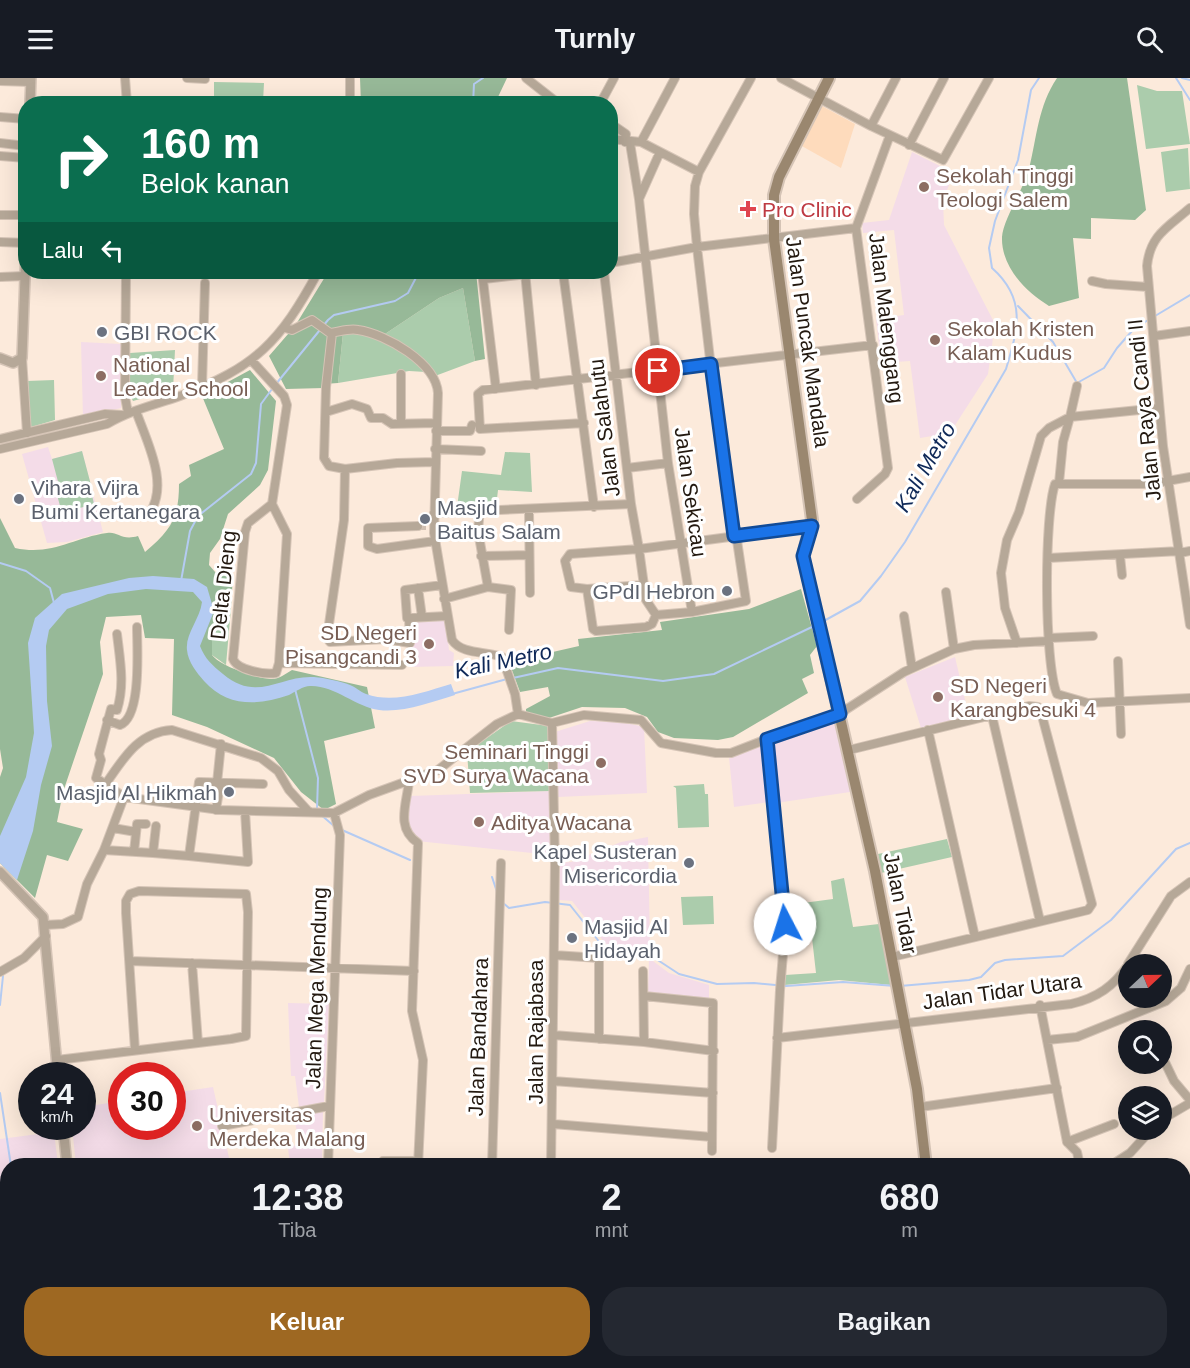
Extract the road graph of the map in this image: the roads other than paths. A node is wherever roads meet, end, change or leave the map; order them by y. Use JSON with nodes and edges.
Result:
{"nodes":[{"id":1,"x":125,"y":78,"type":"edge"},
{"id":2,"x":188,"y":78,"type":"edge"},
{"id":3,"x":350,"y":78,"type":"edge"},
{"id":4,"x":526,"y":78,"type":"edge"},
{"id":5,"x":614,"y":78,"type":"edge"},
{"id":6,"x":675,"y":78,"type":"edge"},
{"id":7,"x":751,"y":78,"type":"edge"},
{"id":8,"x":781,"y":78,"type":"edge"},
{"id":9,"x":829,"y":78,"type":"edge"},
{"id":10,"x":896,"y":78,"type":"edge"},
{"id":11,"x":944,"y":78,"type":"edge"},
{"id":12,"x":989,"y":78,"type":"edge"},
{"id":13,"x":205,"y":79,"type":"edge"},
{"id":14,"x":31,"y":80,"type":"edge"},
{"id":15,"x":0,"y":81,"type":"edge"},
{"id":16,"x":30,"y":96,"type":"edge"},
{"id":17,"x":126,"y":96,"type":"edge"},
{"id":18,"x":350,"y":96,"type":"edge"},
{"id":19,"x":549,"y":96,"type":"edge"},
{"id":20,"x":604,"y":96,"type":"edge"},
{"id":21,"x":819,"y":98,"type":"junction"},
{"id":22,"x":0,"y":117,"type":"edge"},
{"id":23,"x":18,"y":118,"type":"edge"},
{"id":24,"x":871,"y":126,"type":"junction"},
{"id":25,"x":618,"y":128,"type":"edge"},
{"id":26,"x":890,"y":135,"type":"junction"},
{"id":27,"x":618,"y":142,"type":"edge"},
{"id":28,"x":627,"y":142,"type":"junction"},
{"id":29,"x":641,"y":142,"type":"junction"},
{"id":30,"x":0,"y":144,"type":"edge"},
{"id":31,"x":18,"y":145,"type":"edge"},
{"id":32,"x":909,"y":145,"type":"junction"},
{"id":33,"x":660,"y":152,"type":"junction"},
{"id":34,"x":0,"y":156,"type":"edge"},
{"id":35,"x":18,"y":157,"type":"edge"},
{"id":36,"x":699,"y":171,"type":"junction"},
{"id":37,"x":639,"y":199,"type":"junction"},
{"id":38,"x":1190,"y":208,"type":"edge"},
{"id":39,"x":0,"y":215,"type":"edge"},
{"id":40,"x":18,"y":215,"type":"edge"},
{"id":41,"x":856,"y":228,"type":"junction"},
{"id":42,"x":774,"y":239,"type":"junction"},
{"id":43,"x":0,"y":242,"type":"edge"},
{"id":44,"x":18,"y":243,"type":"edge"},
{"id":45,"x":697,"y":247,"type":"junction"},
{"id":46,"x":643,"y":258,"type":"junction"},
{"id":47,"x":618,"y":262,"type":"edge"},
{"id":48,"x":18,"y":276,"type":"edge"},
{"id":49,"x":0,"y":277,"type":"edge"},
{"id":50,"x":25,"y":279,"type":"edge"},
{"id":51,"x":126,"y":279,"type":"edge"},
{"id":52,"x":314,"y":279,"type":"edge"},
{"id":53,"x":483,"y":279,"type":"edge"},
{"id":54,"x":526,"y":279,"type":"edge"},
{"id":55,"x":564,"y":279,"type":"edge"},
{"id":56,"x":605,"y":279,"type":"edge"},
{"id":57,"x":1092,"y":280,"type":"dead end"},
{"id":58,"x":205,"y":283,"type":"dead end"},
{"id":59,"x":1148,"y":287,"type":"junction"},
{"id":60,"x":285,"y":328,"type":"junction"},
{"id":61,"x":330,"y":332,"type":"junction"},
{"id":62,"x":1190,"y":332,"type":"edge"},
{"id":63,"x":1154,"y":336,"type":"junction"},
{"id":64,"x":873,"y":345,"type":"junction"},
{"id":65,"x":790,"y":354,"type":"junction"},
{"id":66,"x":0,"y":358,"type":"edge"},
{"id":67,"x":22,"y":358,"type":"junction"},
{"id":68,"x":251,"y":360,"type":"junction"},
{"id":69,"x":711,"y":364,"type":"junction"},
{"id":70,"x":658,"y":371,"type":"junction"},
{"id":71,"x":401,"y":374,"type":"dead end"},
{"id":72,"x":616,"y":376,"type":"junction"},
{"id":73,"x":577,"y":381,"type":"junction"},
{"id":74,"x":202,"y":386,"type":"junction"},
{"id":75,"x":536,"y":386,"type":"junction"},
{"id":76,"x":1077,"y":386,"type":"dead end"},
{"id":77,"x":496,"y":388,"type":"junction"},
{"id":78,"x":1159,"y":408,"type":"junction"},
{"id":79,"x":326,"y":412,"type":"junction"},
{"id":80,"x":128,"y":413,"type":"junction"},
{"id":81,"x":105,"y":414,"type":"junction"},
{"id":82,"x":1070,"y":417,"type":"junction"},
{"id":83,"x":584,"y":423,"type":"junction"},
{"id":84,"x":107,"y":424,"type":"junction"},
{"id":85,"x":401,"y":424,"type":"junction"},
{"id":86,"x":472,"y":425,"type":"dead end"},
{"id":87,"x":60,"y":426,"type":"junction"},
{"id":88,"x":436,"y":427,"type":"junction"},
{"id":89,"x":27,"y":433,"type":"junction"},
{"id":90,"x":62,"y":435,"type":"junction"},
{"id":91,"x":0,"y":439,"type":"edge"},
{"id":92,"x":0,"y":448,"type":"edge"},
{"id":93,"x":435,"y":449,"type":"junction"},
{"id":94,"x":481,"y":451,"type":"dead end"},
{"id":95,"x":435,"y":462,"type":"junction"},
{"id":96,"x":668,"y":463,"type":"junction"},
{"id":97,"x":627,"y":468,"type":"junction"},
{"id":98,"x":345,"y":469,"type":"junction"},
{"id":99,"x":1190,"y":477,"type":"edge"},
{"id":100,"x":1168,"y":480,"type":"junction"},
{"id":101,"x":1059,"y":483,"type":"junction"},
{"id":102,"x":857,"y":499,"type":"dead end"},
{"id":103,"x":272,"y":504,"type":"junction"},
{"id":104,"x":631,"y":504,"type":"junction"},
{"id":105,"x":594,"y":507,"type":"junction"},
{"id":106,"x":480,"y":509,"type":"junction"},
{"id":107,"x":529,"y":510,"type":"junction"},
{"id":108,"x":434,"y":513,"type":"junction"},
{"id":109,"x":148,"y":515,"type":"dead end"},
{"id":110,"x":418,"y":526,"type":"tunnel mouth"},
{"id":111,"x":812,"y":526,"type":"junction"},
{"id":112,"x":734,"y":536,"type":"junction"},
{"id":113,"x":435,"y":542,"type":"junction"},
{"id":114,"x":679,"y":545,"type":"junction"},
{"id":115,"x":639,"y":549,"type":"junction"},
{"id":116,"x":1190,"y":551,"type":"edge"},
{"id":117,"x":1180,"y":552,"type":"junction"},
{"id":118,"x":528,"y":555,"type":"junction"},
{"id":119,"x":481,"y":556,"type":"junction"},
{"id":120,"x":1120,"y":556,"type":"junction"},
{"id":121,"x":1048,"y":558,"type":"junction"},
{"id":122,"x":805,"y":565,"type":"joint"},
{"id":123,"x":1122,"y":575,"type":"dead end"},
{"id":124,"x":442,"y":585,"type":"junction"},
{"id":125,"x":644,"y":585,"type":"junction"},
{"id":126,"x":418,"y":588,"type":"junction"},
{"id":127,"x":487,"y":588,"type":"junction"},
{"id":128,"x":586,"y":589,"type":"junction"},
{"id":129,"x":946,"y":592,"type":"dead end"},
{"id":130,"x":530,"y":593,"type":"dead end"},
{"id":131,"x":444,"y":599,"type":"junction"},
{"id":132,"x":692,"y":612,"type":"junction"},
{"id":133,"x":656,"y":615,"type":"junction"},
{"id":134,"x":447,"y":616,"type":"junction"},
{"id":135,"x":904,"y":616,"type":"dead end"},
{"id":136,"x":422,"y":617,"type":"junction"},
{"id":137,"x":409,"y":618,"type":"junction"},
{"id":138,"x":1190,"y":625,"type":"edge"},
{"id":139,"x":137,"y":627,"type":"dead end"},
{"id":140,"x":509,"y":630,"type":"dead end"},
{"id":141,"x":117,"y":634,"type":"dead end"},
{"id":142,"x":1093,"y":636,"type":"dead end"},
{"id":143,"x":1049,"y":639,"type":"junction"},
{"id":144,"x":1017,"y":643,"type":"junction"},
{"id":145,"x":954,"y":649,"type":"junction"},
{"id":146,"x":1118,"y":661,"type":"dead end"},
{"id":147,"x":279,"y":663,"type":"junction"},
{"id":148,"x":402,"y":665,"type":"dead end"},
{"id":149,"x":912,"y":668,"type":"junction"},
{"id":150,"x":1190,"y":698,"type":"edge"},
{"id":151,"x":1119,"y":703,"type":"junction"},
{"id":152,"x":518,"y":714,"type":"junction"},
{"id":153,"x":840,"y":714,"type":"junction"},
{"id":154,"x":992,"y":716,"type":"junction"},
{"id":155,"x":107,"y":720,"type":"junction"},
{"id":156,"x":552,"y":723,"type":"junction"},
{"id":157,"x":928,"y":730,"type":"junction"},
{"id":158,"x":1121,"y":734,"type":"dead end"},
{"id":159,"x":767,"y":739,"type":"junction"},
{"id":160,"x":221,"y":744,"type":"junction"},
{"id":161,"x":849,"y":750,"type":"junction"},
{"id":162,"x":409,"y":782,"type":"junction"},
{"id":163,"x":218,"y":784,"type":"junction"},
{"id":164,"x":263,"y":784,"type":"dead end"},
{"id":165,"x":105,"y":785,"type":"junction"},
{"id":166,"x":124,"y":797,"type":"junction"},
{"id":167,"x":196,"y":808,"type":"junction"},
{"id":168,"x":216,"y":810,"type":"junction"},
{"id":169,"x":245,"y":811,"type":"junction"},
{"id":170,"x":312,"y":812,"type":"junction"},
{"id":171,"x":334,"y":813,"type":"junction"},
{"id":172,"x":146,"y":824,"type":"dead end"},
{"id":173,"x":156,"y":826,"type":"dead end"},
{"id":174,"x":113,"y":828,"type":"junction"},
{"id":175,"x":136,"y":832,"type":"junction"},
{"id":176,"x":104,"y":849,"type":"junction"},
{"id":177,"x":134,"y":852,"type":"junction"},
{"id":178,"x":153,"y":853,"type":"junction"},
{"id":179,"x":189,"y":856,"type":"junction"},
{"id":180,"x":501,"y":863,"type":"dead end"},
{"id":181,"x":0,"y":872,"type":"edge"},
{"id":182,"x":1190,"y":882,"type":"edge"},
{"id":183,"x":1040,"y":921,"type":"junction"},
{"id":184,"x":45,"y":925,"type":"junction"},
{"id":185,"x":46,"y":936,"type":"junction"},
{"id":186,"x":975,"y":937,"type":"junction"},
{"id":187,"x":1135,"y":954,"type":"edge"},
{"id":188,"x":554,"y":955,"type":"junction"},
{"id":189,"x":892,"y":957,"type":"junction"},
{"id":190,"x":130,"y":960,"type":"junction"},
{"id":191,"x":192,"y":963,"type":"junction"},
{"id":192,"x":248,"y":964,"type":"junction"},
{"id":193,"x":336,"y":968,"type":"junction"},
{"id":194,"x":414,"y":971,"type":"junction"},
{"id":195,"x":643,"y":971,"type":"dead end"},
{"id":196,"x":0,"y":972,"type":"edge"},
{"id":197,"x":1190,"y":972,"type":"edge"},
{"id":198,"x":1118,"y":978,"type":"edge"},
{"id":199,"x":644,"y":996,"type":"junction"},
{"id":200,"x":1040,"y":1005,"type":"junction"},
{"id":201,"x":905,"y":1024,"type":"junction"},
{"id":202,"x":553,"y":1035,"type":"junction"},
{"id":203,"x":777,"y":1038,"type":"junction"},
{"id":204,"x":598,"y":1039,"type":"junction"},
{"id":205,"x":1047,"y":1040,"type":"junction"},
{"id":206,"x":644,"y":1042,"type":"junction"},
{"id":207,"x":198,"y":1043,"type":"junction"},
{"id":208,"x":135,"y":1050,"type":"junction"},
{"id":209,"x":714,"y":1051,"type":"junction"},
{"id":210,"x":57,"y":1060,"type":"joint"},
{"id":211,"x":1171,"y":1074,"type":"edge"},
{"id":212,"x":553,"y":1081,"type":"junction"},
{"id":213,"x":1057,"y":1088,"type":"junction"},
{"id":214,"x":713,"y":1093,"type":"junction"},
{"id":215,"x":1190,"y":1102,"type":"edge"},
{"id":216,"x":329,"y":1106,"type":"junction"},
{"id":217,"x":920,"y":1107,"type":"junction"},
{"id":218,"x":1172,"y":1113,"type":"edge"},
{"id":219,"x":553,"y":1124,"type":"junction"},
{"id":220,"x":1114,"y":1124,"type":"dead end"},
{"id":221,"x":222,"y":1126,"type":"dead end"},
{"id":222,"x":712,"y":1137,"type":"junction"},
{"id":223,"x":64,"y":1140,"type":"edge"},
{"id":224,"x":1142,"y":1140,"type":"edge"},
{"id":225,"x":1067,"y":1142,"type":"junction"},
{"id":226,"x":772,"y":1148,"type":"dead end"},
{"id":227,"x":712,"y":1151,"type":"dead end"},
{"id":228,"x":66,"y":1158,"type":"edge"},
{"id":229,"x":328,"y":1158,"type":"edge"},
{"id":230,"x":419,"y":1158,"type":"edge"},
{"id":231,"x":492,"y":1158,"type":"edge"},
{"id":232,"x":552,"y":1158,"type":"edge"},
{"id":233,"x":925,"y":1158,"type":"edge"},
{"id":234,"x":1078,"y":1158,"type":"edge"},
{"id":235,"x":1122,"y":1158,"type":"edge"}],
"edges":[{"from":1,"to":17,"type":"street"},
{"from":2,"to":13,"type":"street"},
{"from":3,"to":18,"type":"street"},
{"from":4,"to":19,"type":"street"},
{"from":5,"to":20,"type":"street"},
{"from":6,"to":29,"type":"street"},
{"from":7,"to":36,"type":"street"},
{"from":8,"to":21,"type":"street"},
{"from":9,"to":21,"type":"main road","name":"Jalan Puncak Mandala"},
{"from":10,"to":24,"type":"street"},
{"from":11,"to":32,"type":"street"},
{"from":12,"to":32,"type":"street"},
{"from":14,"to":15,"type":"street"},
{"from":14,"to":16,"type":"street"},
{"from":21,"to":24,"type":"street"},
{"from":21,"to":42,"type":"main road","name":"Jalan Puncak Mandala"},
{"from":22,"to":23,"type":"street"},
{"from":24,"to":26,"type":"street"},
{"from":25,"to":28,"type":"street"},
{"from":26,"to":32,"type":"street"},
{"from":26,"to":41,"type":"street","name":"Jalan Malenggang"},
{"from":27,"to":28,"type":"street"},
{"from":28,"to":29,"type":"street"},
{"from":28,"to":37,"type":"street","name":"Jalan Sekicau"},
{"from":29,"to":33,"type":"street"},
{"from":30,"to":31,"type":"street"},
{"from":33,"to":36,"type":"street"},
{"from":33,"to":37,"type":"street"},
{"from":34,"to":35,"type":"street"},
{"from":36,"to":45,"type":"street"},
{"from":37,"to":46,"type":"street","name":"Jalan Sekicau"},
{"from":38,"to":59,"type":"street","name":"Jalan Raya Candi II"},
{"from":39,"to":40,"type":"street"},
{"from":41,"to":42,"type":"street"},
{"from":41,"to":64,"type":"street","name":"Jalan Malenggang"},
{"from":42,"to":45,"type":"street"},
{"from":42,"to":65,"type":"main road","name":"Jalan Puncak Mandala"},
{"from":43,"to":44,"type":"street"},
{"from":45,"to":46,"type":"street"},
{"from":45,"to":69,"type":"street"},
{"from":46,"to":47,"type":"street"},
{"from":46,"to":70,"type":"street","name":"Jalan Sekicau"},
{"from":48,"to":49,"type":"street"},
{"from":50,"to":67,"type":"street"},
{"from":51,"to":80,"type":"street"},
{"from":52,"to":60,"type":"street"},
{"from":53,"to":77,"type":"street"},
{"from":54,"to":75,"type":"street"},
{"from":55,"to":73,"type":"street"},
{"from":56,"to":72,"type":"street","name":"Jalan Salahutu"},
{"from":57,"to":59,"type":"street"},
{"from":58,"to":74,"type":"street"},
{"from":59,"to":63,"type":"street","name":"Jalan Raya Candi II"},
{"from":60,"to":61,"type":"street"},
{"from":60,"to":68,"type":"street"},
{"from":61,"to":79,"type":"street"},
{"from":61,"to":88,"type":"street"},
{"from":62,"to":63,"type":"street"},
{"from":63,"to":78,"type":"street","name":"Jalan Raya Candi II"},
{"from":64,"to":65,"type":"street"},
{"from":64,"to":102,"type":"street","name":"Jalan Malenggang"},
{"from":65,"to":69,"type":"street"},
{"from":65,"to":111,"type":"main road","name":"Jalan Puncak Mandala"},
{"from":66,"to":67,"type":"street"},
{"from":67,"to":89,"type":"street"},
{"from":68,"to":74,"type":"street"},
{"from":68,"to":103,"type":"street"},
{"from":69,"to":70,"type":"street"},
{"from":69,"to":112,"type":"street"},
{"from":70,"to":72,"type":"street"},
{"from":70,"to":96,"type":"street","name":"Jalan Sekicau"},
{"from":71,"to":85,"type":"street"},
{"from":72,"to":73,"type":"street"},
{"from":72,"to":97,"type":"street","name":"Jalan Salahutu"},
{"from":73,"to":75,"type":"street"},
{"from":73,"to":83,"type":"street"},
{"from":74,"to":80,"type":"street"},
{"from":75,"to":77,"type":"street"},
{"from":76,"to":82,"type":"street"},
{"from":77,"to":83,"type":"street"},
{"from":78,"to":82,"type":"street"},
{"from":78,"to":100,"type":"street","name":"Jalan Raya Candi II"},
{"from":79,"to":85,"type":"street"},
{"from":79,"to":98,"type":"street"},
{"from":80,"to":81,"type":"street"},
{"from":80,"to":84,"type":"street"},
{"from":80,"to":109,"type":"street"},
{"from":81,"to":84,"type":"street"},
{"from":81,"to":87,"type":"street"},
{"from":82,"to":101,"type":"street"},
{"from":82,"to":144,"type":"street"},
{"from":83,"to":105,"type":"street"},
{"from":84,"to":90,"type":"street"},
{"from":85,"to":88,"type":"street"},
{"from":86,"to":88,"type":"street"},
{"from":87,"to":89,"type":"street"},
{"from":87,"to":90,"type":"street"},
{"from":88,"to":93,"type":"street"},
{"from":89,"to":91,"type":"street"},
{"from":90,"to":92,"type":"street"},
{"from":93,"to":94,"type":"street"},
{"from":93,"to":95,"type":"street"},
{"from":95,"to":98,"type":"street"},
{"from":95,"to":108,"type":"street"},
{"from":96,"to":97,"type":"street"},
{"from":96,"to":114,"type":"street","name":"Jalan Sekicau"},
{"from":97,"to":104,"type":"street","name":"Jalan Salahutu"},
{"from":98,"to":137,"type":"street"},
{"from":99,"to":100,"type":"street"},
{"from":100,"to":101,"type":"street"},
{"from":100,"to":117,"type":"street","name":"Jalan Raya Candi II"},
{"from":101,"to":121,"type":"street"},
{"from":103,"to":147,"type":"street"},
{"from":103,"to":147,"type":"street","name":"Delta Dieng"},
{"from":104,"to":105,"type":"street"},
{"from":104,"to":115,"type":"street","name":"Jalan Salahutu"},
{"from":105,"to":107,"type":"street"},
{"from":106,"to":107,"type":"street"},
{"from":106,"to":108,"type":"street"},
{"from":106,"to":119,"type":"street"},
{"from":107,"to":118,"type":"street"},
{"from":108,"to":113,"type":"street"},
{"from":110,"to":113,"type":"street"},
{"from":111,"to":112,"type":"street"},
{"from":111,"to":122,"type":"main road","name":"Jalan Puncak Mandala"},
{"from":112,"to":114,"type":"street"},
{"from":112,"to":132,"type":"street"},
{"from":113,"to":124,"type":"street"},
{"from":114,"to":115,"type":"street"},
{"from":114,"to":132,"type":"street","name":"Jalan Sekicau"},
{"from":115,"to":125,"type":"street","name":"Jalan Salahutu"},
{"from":115,"to":128,"type":"street"},
{"from":116,"to":117,"type":"street"},
{"from":117,"to":120,"type":"street"},
{"from":117,"to":138,"type":"street","name":"Jalan Raya Candi II"},
{"from":118,"to":119,"type":"street"},
{"from":118,"to":130,"type":"street"},
{"from":119,"to":127,"type":"street"},
{"from":120,"to":121,"type":"street"},
{"from":120,"to":123,"type":"street"},
{"from":121,"to":143,"type":"street"},
{"from":122,"to":153,"type":"main road","name":"Jalan Tidar"},
{"from":124,"to":126,"type":"street"},
{"from":124,"to":131,"type":"street"},
{"from":125,"to":128,"type":"street"},
{"from":125,"to":133,"type":"street","name":"Jalan Salahutu"},
{"from":126,"to":136,"type":"street"},
{"from":126,"to":137,"type":"street"},
{"from":127,"to":131,"type":"street"},
{"from":127,"to":140,"type":"street"},
{"from":128,"to":133,"type":"street"},
{"from":129,"to":145,"type":"street"},
{"from":131,"to":134,"type":"street"},
{"from":132,"to":133,"type":"street"},
{"from":134,"to":136,"type":"street"},
{"from":134,"to":152,"type":"street"},
{"from":135,"to":149,"type":"street"},
{"from":136,"to":137,"type":"street"},
{"from":139,"to":155,"type":"street"},
{"from":141,"to":155,"type":"street"},
{"from":142,"to":143,"type":"street"},
{"from":143,"to":144,"type":"street"},
{"from":143,"to":151,"type":"street"},
{"from":144,"to":145,"type":"street"},
{"from":145,"to":149,"type":"street"},
{"from":146,"to":151,"type":"street"},
{"from":147,"to":148,"type":"street","name":"Delta Dieng"},
{"from":149,"to":153,"type":"street"},
{"from":150,"to":151,"type":"street"},
{"from":151,"to":158,"type":"street"},
{"from":152,"to":156,"type":"street"},
{"from":152,"to":162,"type":"street"},
{"from":153,"to":159,"type":"street"},
{"from":153,"to":161,"type":"main road","name":"Jalan Tidar"},
{"from":154,"to":157,"type":"street"},
{"from":154,"to":183,"type":"street"},
{"from":154,"to":183,"type":"street"},
{"from":155,"to":165,"type":"street"},
{"from":156,"to":159,"type":"street"},
{"from":156,"to":188,"type":"street","name":"Jalan Rajabasa"},
{"from":157,"to":161,"type":"street"},
{"from":157,"to":186,"type":"street"},
{"from":159,"to":203,"type":"street"},
{"from":160,"to":163,"type":"street"},
{"from":160,"to":165,"type":"street"},
{"from":160,"to":170,"type":"street"},
{"from":161,"to":189,"type":"main road","name":"Jalan Tidar"},
{"from":162,"to":171,"type":"street"},
{"from":162,"to":194,"type":"street"},
{"from":163,"to":164,"type":"street"},
{"from":163,"to":167,"type":"street"},
{"from":163,"to":168,"type":"street"},
{"from":165,"to":166,"type":"street"},
{"from":166,"to":167,"type":"street"},
{"from":166,"to":174,"type":"street"},
{"from":167,"to":168,"type":"street"},
{"from":167,"to":179,"type":"street"},
{"from":168,"to":169,"type":"street"},
{"from":169,"to":170,"type":"street"},
{"from":169,"to":179,"type":"street"},
{"from":170,"to":171,"type":"street"},
{"from":171,"to":193,"type":"street","name":"Jalan Mega Mendung"},
{"from":172,"to":175,"type":"street"},
{"from":173,"to":178,"type":"street"},
{"from":174,"to":175,"type":"street"},
{"from":174,"to":176,"type":"street"},
{"from":175,"to":177,"type":"street"},
{"from":176,"to":177,"type":"street"},
{"from":176,"to":184,"type":"street"},
{"from":177,"to":178,"type":"street"},
{"from":178,"to":179,"type":"street"},
{"from":180,"to":231,"type":"street","name":"Jalan Bandahara"},
{"from":181,"to":184,"type":"street"},
{"from":182,"to":187,"type":"street","name":"Jalan Tidar Utara"},
{"from":183,"to":186,"type":"street"},
{"from":184,"to":185,"type":"street"},
{"from":185,"to":196,"type":"street"},
{"from":185,"to":210,"type":"street"},
{"from":186,"to":189,"type":"street"},
{"from":188,"to":202,"type":"street","name":"Jalan Rajabasa"},
{"from":188,"to":204,"type":"street"},
{"from":189,"to":201,"type":"main road","name":"Jalan Tidar"},
{"from":190,"to":191,"type":"street"},
{"from":190,"to":192,"type":"street"},
{"from":190,"to":208,"type":"street"},
{"from":191,"to":192,"type":"street"},
{"from":191,"to":207,"type":"street"},
{"from":192,"to":193,"type":"street"},
{"from":192,"to":207,"type":"street"},
{"from":193,"to":194,"type":"street"},
{"from":193,"to":216,"type":"street","name":"Jalan Mega Mendung"},
{"from":194,"to":230,"type":"street"},
{"from":195,"to":199,"type":"street"},
{"from":197,"to":205,"type":"street"},
{"from":198,"to":200,"type":"street","name":"Jalan Tidar Utara"},
{"from":199,"to":206,"type":"street"},
{"from":199,"to":209,"type":"street"},
{"from":200,"to":201,"type":"street","name":"Jalan Tidar Utara"},
{"from":200,"to":205,"type":"street"},
{"from":201,"to":203,"type":"street","name":"Jalan Tidar Utara"},
{"from":201,"to":217,"type":"main road","name":"Jalan Tidar"},
{"from":202,"to":204,"type":"street"},
{"from":202,"to":212,"type":"street","name":"Jalan Rajabasa"},
{"from":203,"to":226,"type":"street"},
{"from":204,"to":206,"type":"street"},
{"from":205,"to":213,"type":"street"},
{"from":206,"to":209,"type":"street"},
{"from":207,"to":208,"type":"street"},
{"from":208,"to":210,"type":"street"},
{"from":209,"to":214,"type":"street"},
{"from":211,"to":215,"type":"street"},
{"from":212,"to":214,"type":"street"},
{"from":212,"to":219,"type":"street","name":"Jalan Rajabasa"},
{"from":213,"to":217,"type":"street"},
{"from":213,"to":225,"type":"street"},
{"from":214,"to":222,"type":"street"},
{"from":215,"to":218,"type":"street"},
{"from":216,"to":221,"type":"street"},
{"from":216,"to":229,"type":"street","name":"Jalan Mega Mendung"},
{"from":217,"to":233,"type":"main road","name":"Jalan Tidar"},
{"from":219,"to":222,"type":"street"},
{"from":219,"to":232,"type":"street","name":"Jalan Rajabasa"},
{"from":220,"to":225,"type":"street"},
{"from":222,"to":227,"type":"street"},
{"from":223,"to":228,"type":"street"},
{"from":224,"to":235,"type":"street"},
{"from":225,"to":234,"type":"street"}]}
